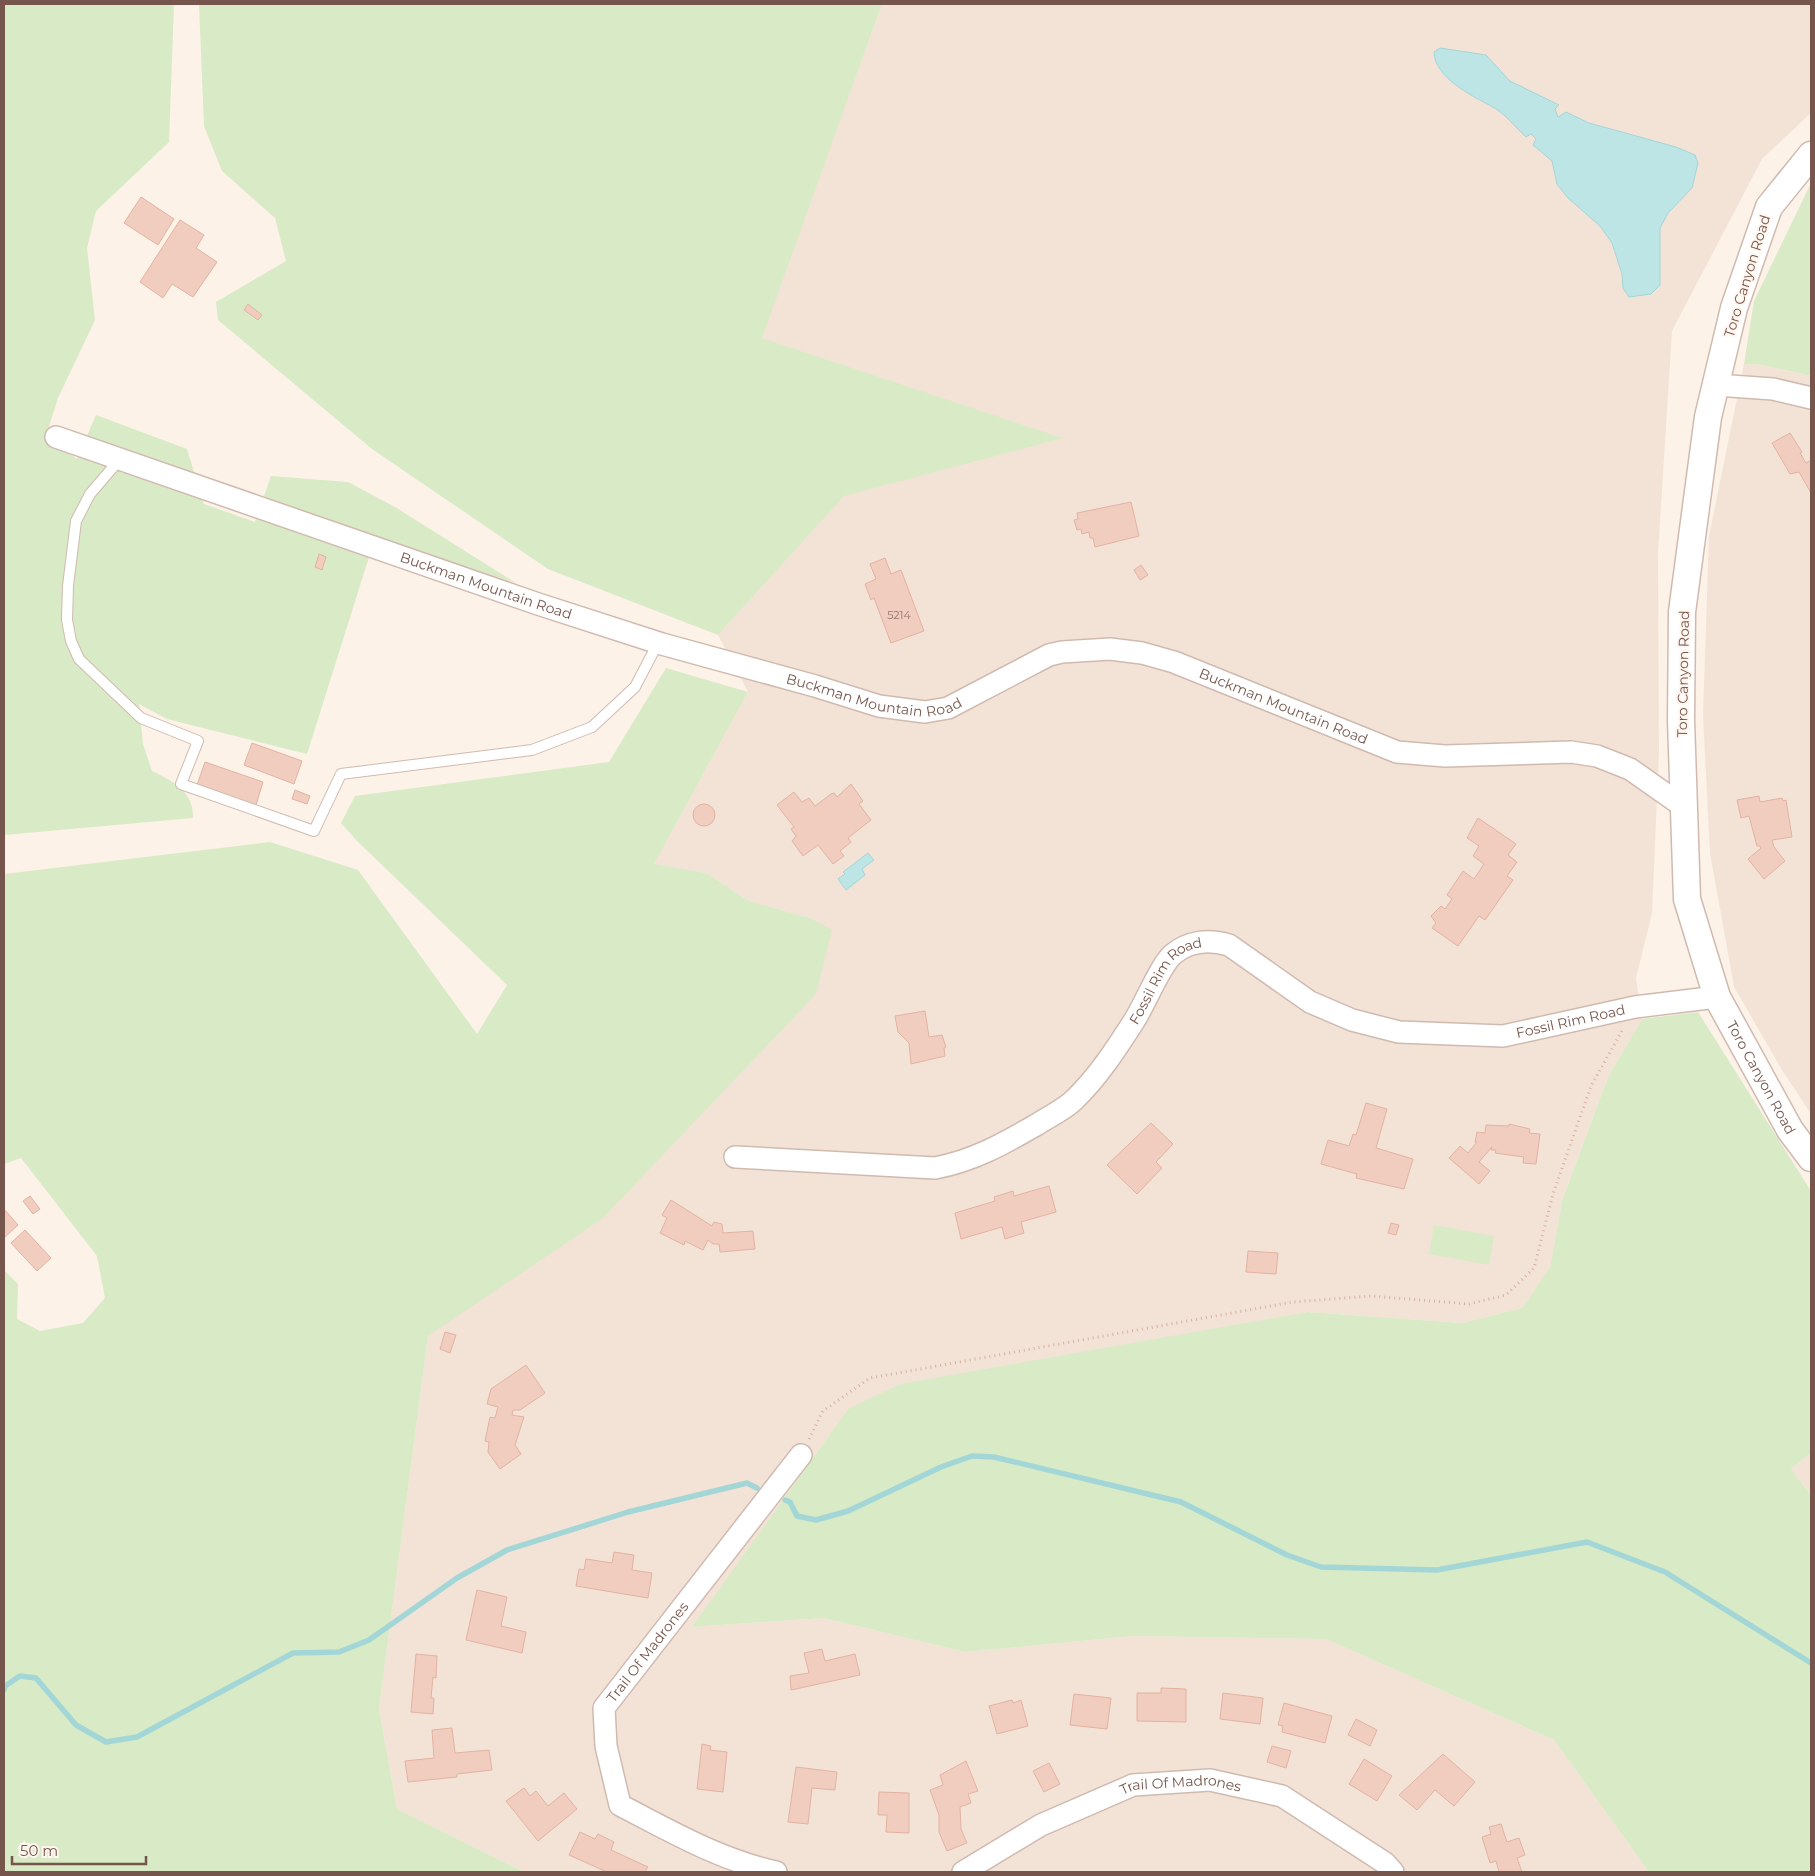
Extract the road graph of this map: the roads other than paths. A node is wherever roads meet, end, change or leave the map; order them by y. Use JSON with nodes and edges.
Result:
{"nodes":[{"id":1,"x":1811,"y":155,"type":"edge"},
{"id":2,"x":1716,"y":385,"type":"junction"},
{"id":3,"x":1811,"y":398,"type":"edge"},
{"id":4,"x":56,"y":437,"type":"dead end"},
{"id":5,"x":120,"y":459,"type":"junction"},
{"id":6,"x":658,"y":643,"type":"junction"},
{"id":7,"x":1684,"y":807,"type":"junction"},
{"id":8,"x":1717,"y":998,"type":"junction"},
{"id":9,"x":735,"y":1157,"type":"dead end"},
{"id":10,"x":1811,"y":1158,"type":"edge"},
{"id":11,"x":801,"y":1455,"type":"road end"},
{"id":12,"x":776,"y":1872,"type":"edge"},
{"id":13,"x":963,"y":1872,"type":"edge"},
{"id":14,"x":1393,"y":1872,"type":"edge"}],
"edges":[{"from":1,"to":2,"type":"street","name":"Toro Canyon Road"},
{"from":2,"to":3,"type":"street"},
{"from":2,"to":7,"type":"street","name":"Toro Canyon Road"},
{"from":4,"to":5,"type":"street","name":"Buckman Mountain Road"},
{"from":5,"to":6,"type":"street","name":"Buckman Mountain Road"},
{"from":5,"to":6,"type":"lane"},
{"from":6,"to":7,"type":"street","name":"Buckman Mountain Road"},
{"from":7,"to":8,"type":"street","name":"Toro Canyon Road"},
{"from":8,"to":9,"type":"street","name":"Fossil Rim Road"},
{"from":8,"to":10,"type":"street","name":"Toro Canyon Road"},
{"from":11,"to":12,"type":"street","name":"Trail Of Madrones"},
{"from":13,"to":14,"type":"street","name":"Trail Of Madrones"}]}
